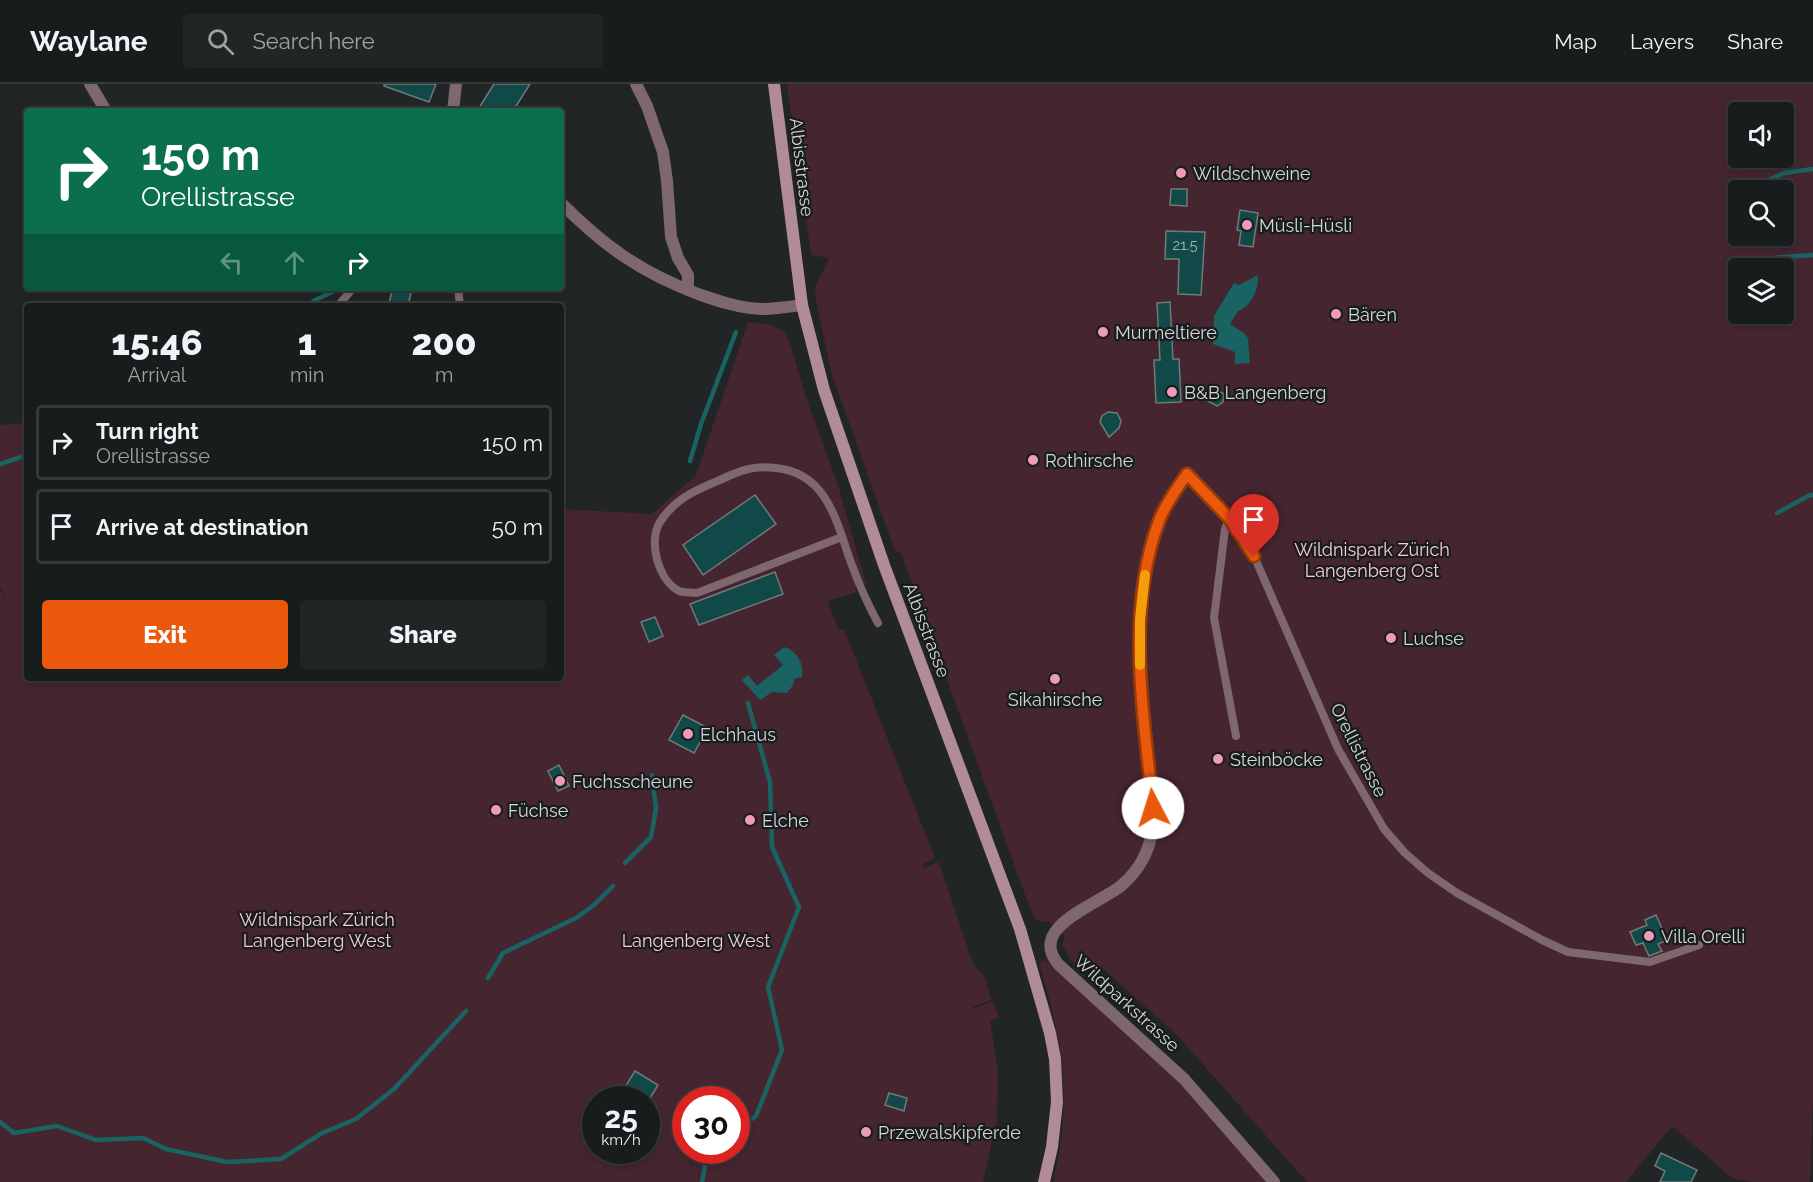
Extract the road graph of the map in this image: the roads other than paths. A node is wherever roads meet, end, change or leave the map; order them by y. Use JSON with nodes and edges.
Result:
{"nodes":[{"id":1,"x":90,"y":84,"type":"edge"},
{"id":2,"x":456,"y":84,"type":"edge"},
{"id":3,"x":636,"y":84,"type":"edge"},
{"id":4,"x":774,"y":84,"type":"edge"},
{"id":5,"x":104,"y":108,"type":"edge"},
{"id":6,"x":453,"y":108,"type":"edge"},
{"id":7,"x":564,"y":206,"type":"edge"},
{"id":8,"x":688,"y":290,"type":"junction"},
{"id":9,"x":350,"y":291,"type":"edge"},
{"id":10,"x":340,"y":303,"type":"edge"},
{"id":11,"x":802,"y":305,"type":"junction"},
{"id":12,"x":1187,"y":474,"type":"joint"},
{"id":13,"x":1229,"y":518,"type":"junction"},
{"id":14,"x":842,"y":537,"type":"junction"},
{"id":15,"x":878,"y":623,"type":"dead end"},
{"id":16,"x":1236,"y":736,"type":"dead end"},
{"id":17,"x":1699,"y":945,"type":"dead end"},
{"id":18,"x":1044,"y":1182,"type":"edge"},
{"id":19,"x":1274,"y":1182,"type":"edge"}],
"edges":[{"from":1,"to":5,"type":"street"},
{"from":2,"to":6,"type":"street"},
{"from":3,"to":8,"type":"street"},
{"from":4,"to":11,"type":"main road","name":"Albisstrasse"},
{"from":7,"to":8,"type":"street"},
{"from":8,"to":11,"type":"street"},
{"from":9,"to":10,"type":"lane"},
{"from":11,"to":18,"type":"main road","name":"Albisstrasse"},
{"from":12,"to":13,"type":"lane","name":"Orellistrasse"},
{"from":12,"to":19,"type":"street","name":"Wildparkstrasse"},
{"from":13,"to":16,"type":"lane"},
{"from":13,"to":17,"type":"lane","name":"Orellistrasse"},
{"from":14,"to":14,"type":"lane"},
{"from":14,"to":15,"type":"lane"}]}
